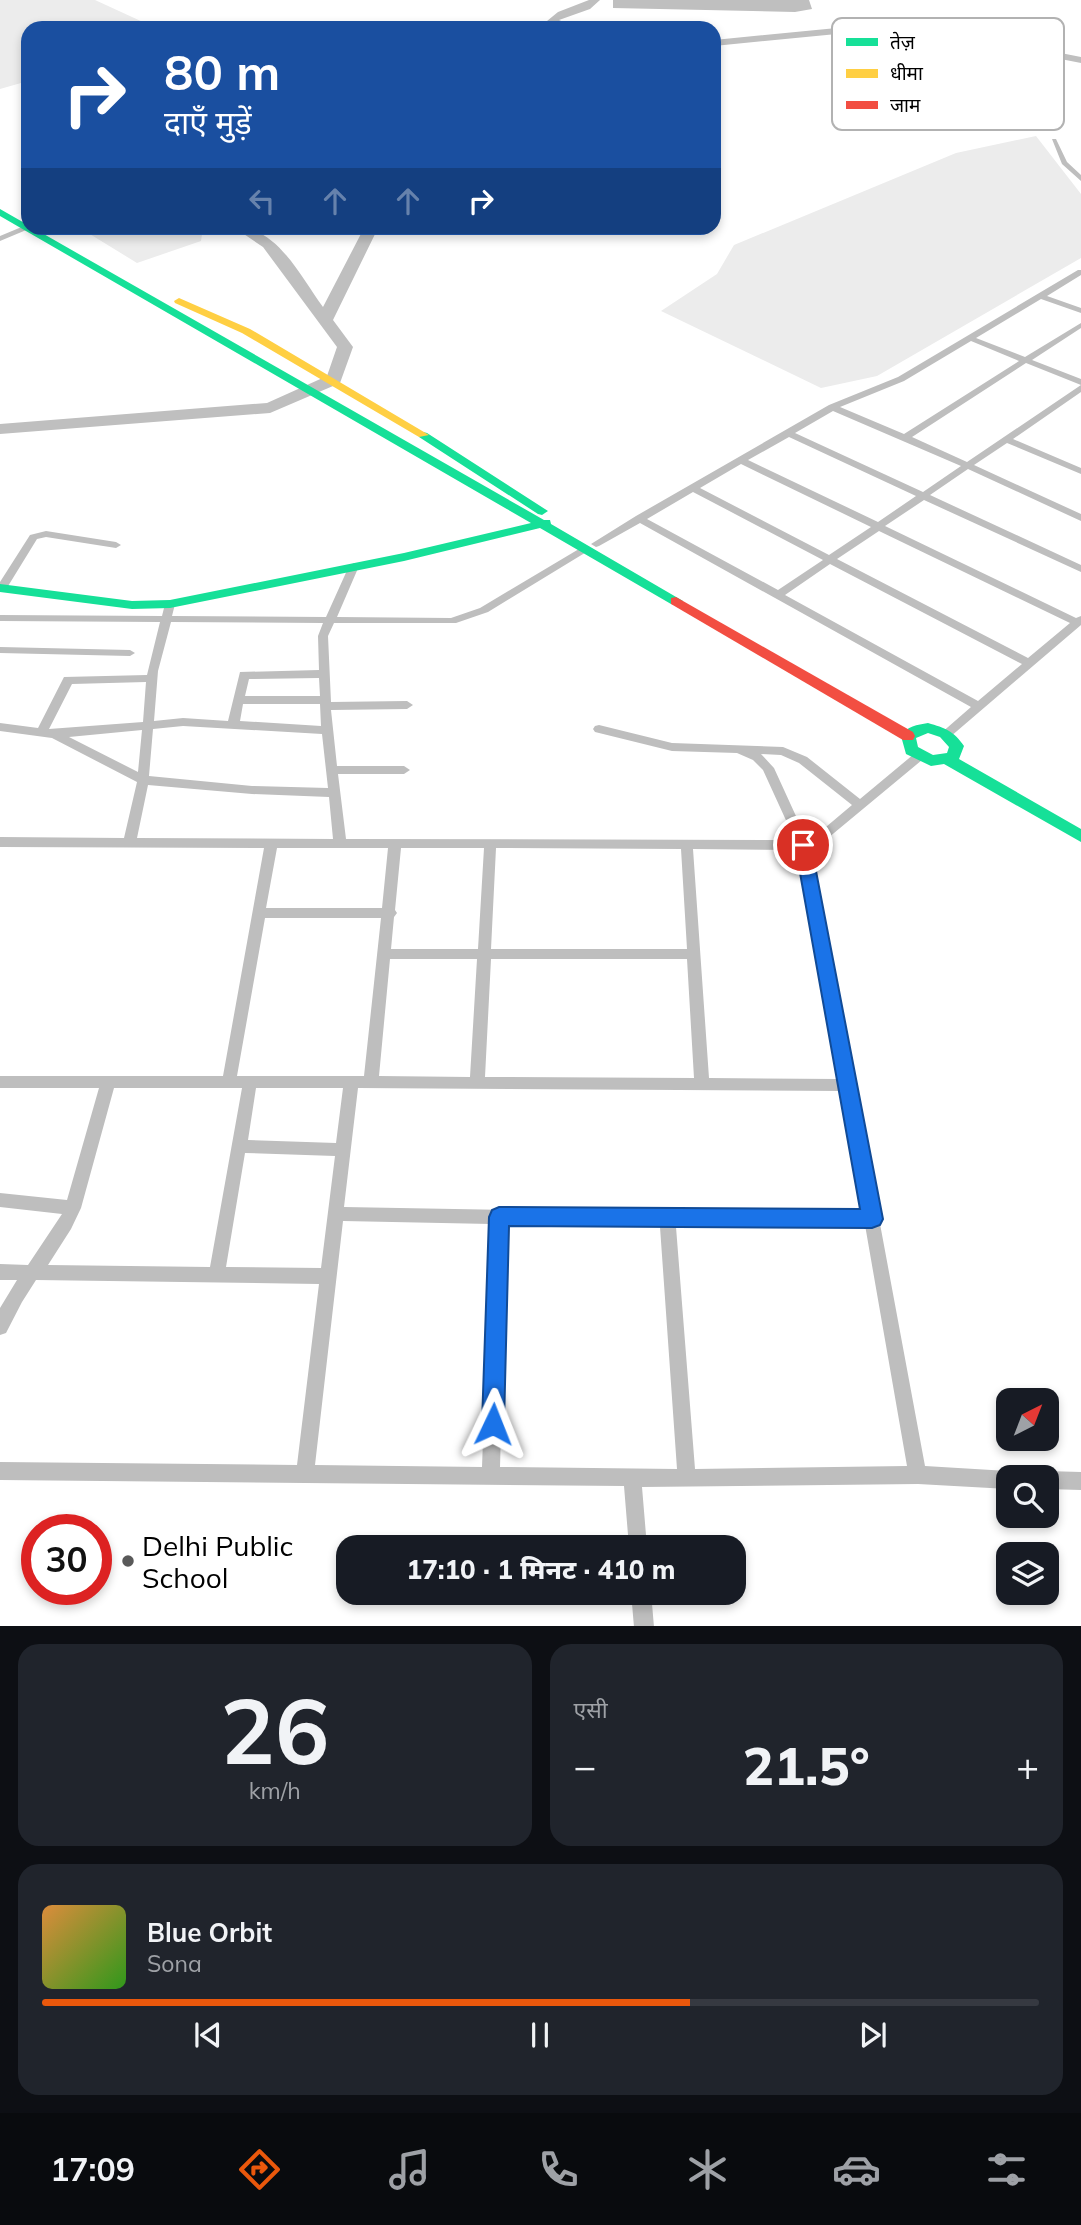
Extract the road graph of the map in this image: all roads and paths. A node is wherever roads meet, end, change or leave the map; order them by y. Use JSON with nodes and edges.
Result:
{"nodes":[{"id":1,"x":1054,"y":140,"type":"dead end"},
{"id":2,"x":1081,"y":179,"type":"edge"},
{"id":3,"x":0,"y":205,"type":"edge"},
{"id":4,"x":0,"y":212,"type":"edge"},
{"id":5,"x":21,"y":219,"type":"edge"},
{"id":6,"x":21,"y":221,"type":"edge"},
{"id":7,"x":21,"y":230,"type":"edge"},
{"id":8,"x":47,"y":235,"type":"edge"},
{"id":9,"x":48,"y":235,"type":"edge"},
{"id":10,"x":0,"y":239,"type":"edge"},
{"id":11,"x":1078,"y":276,"type":"edge"},
{"id":12,"x":1041,"y":296,"type":"junction"},
{"id":13,"x":1081,"y":311,"type":"edge"},
{"id":14,"x":1081,"y":325,"type":"edge"},
{"id":15,"x":970,"y":338,"type":"junction"},
{"id":16,"x":1026,"y":361,"type":"junction"},
{"id":17,"x":1081,"y":382,"type":"edge"},
{"id":18,"x":1081,"y":388,"type":"edge"},
{"id":19,"x":832,"y":407,"type":"junction"},
{"id":20,"x":788,"y":433,"type":"junction"},
{"id":21,"x":905,"y":437,"type":"junction"},
{"id":22,"x":1007,"y":440,"type":"junction"},
{"id":23,"x":740,"y":460,"type":"junction"},
{"id":24,"x":968,"y":467,"type":"junction"},
{"id":25,"x":1081,"y":471,"type":"edge"},
{"id":26,"x":692,"y":488,"type":"junction"},
{"id":27,"x":924,"y":496,"type":"junction"},
{"id":28,"x":639,"y":518,"type":"junction"},
{"id":29,"x":1081,"y":518,"type":"edge"},
{"id":30,"x":549,"y":522,"type":"junction"},
{"id":31,"x":878,"y":527,"type":"junction"},
{"id":32,"x":116,"y":545,"type":"dead end"},
{"id":33,"x":590,"y":547,"type":"junction"},
{"id":34,"x":832,"y":558,"type":"junction"},
{"id":35,"x":354,"y":566,"type":"junction"},
{"id":36,"x":1081,"y":569,"type":"edge"},
{"id":37,"x":1,"y":589,"type":"edge"},
{"id":38,"x":778,"y":595,"type":"junction"},
{"id":39,"x":168,"y":612,"type":"junction"},
{"id":40,"x":0,"y":618,"type":"edge"},
{"id":41,"x":327,"y":620,"type":"junction"},
{"id":42,"x":1079,"y":620,"type":"edge"},
{"id":43,"x":0,"y":650,"type":"edge"},
{"id":44,"x":130,"y":653,"type":"dead end"},
{"id":45,"x":1030,"y":663,"type":"junction"},
{"id":46,"x":323,"y":674,"type":"junction"},
{"id":47,"x":152,"y":678,"type":"junction"},
{"id":48,"x":238,"y":700,"type":"junction"},
{"id":49,"x":325,"y":703,"type":"junction"},
{"id":50,"x":407,"y":705,"type":"dead end"},
{"id":51,"x":979,"y":705,"type":"junction"},
{"id":52,"x":233,"y":725,"type":"junction"},
{"id":53,"x":148,"y":727,"type":"junction"},
{"id":54,"x":6,"y":729,"type":"edge"},
{"id":55,"x":600,"y":729,"type":"dead end"},
{"id":56,"x":328,"y":730,"type":"junction"},
{"id":57,"x":41,"y":733,"type":"junction"},
{"id":58,"x":912,"y":733,"type":"junction"},
{"id":59,"x":55,"y":734,"type":"junction"},
{"id":60,"x":946,"y":734,"type":"junction"},
{"id":61,"x":0,"y":739,"type":"edge"},
{"id":62,"x":740,"y":750,"type":"junction"},
{"id":63,"x":952,"y":756,"type":"junction"},
{"id":64,"x":918,"y":757,"type":"junction"},
{"id":65,"x":332,"y":770,"type":"junction"},
{"id":66,"x":404,"y":770,"type":"dead end"},
{"id":67,"x":143,"y":780,"type":"junction"},
{"id":68,"x":335,"y":793,"type":"junction"},
{"id":69,"x":860,"y":805,"type":"junction"},
{"id":70,"x":1081,"y":825,"type":"edge"},
{"id":71,"x":1081,"y":836,"type":"edge"},
{"id":72,"x":131,"y":841,"type":"junction"},
{"id":73,"x":0,"y":842,"type":"edge"},
{"id":74,"x":271,"y":844,"type":"junction"},
{"id":75,"x":340,"y":844,"type":"junction"},
{"id":76,"x":395,"y":845,"type":"junction"},
{"id":77,"x":803,"y":845,"type":"junction"},
{"id":78,"x":490,"y":846,"type":"junction"},
{"id":79,"x":687,"y":847,"type":"junction"},
{"id":80,"x":259,"y":913,"type":"junction"},
{"id":81,"x":390,"y":914,"type":"junction"},
{"id":82,"x":385,"y":954,"type":"junction"},
{"id":83,"x":693,"y":954,"type":"junction"},
{"id":84,"x":482,"y":956,"type":"junction"},
{"id":85,"x":0,"y":1082,"type":"edge"},
{"id":86,"x":229,"y":1082,"type":"junction"},
{"id":87,"x":250,"y":1082,"type":"junction"},
{"id":88,"x":351,"y":1082,"type":"junction"},
{"id":89,"x":372,"y":1082,"type":"junction"},
{"id":90,"x":108,"y":1083,"type":"junction"},
{"id":91,"x":477,"y":1083,"type":"junction"},
{"id":92,"x":702,"y":1085,"type":"junction"},
{"id":93,"x":848,"y":1085,"type":"junction"},
{"id":94,"x":239,"y":1146,"type":"junction"},
{"id":95,"x":343,"y":1150,"type":"junction"},
{"id":96,"x":0,"y":1200,"type":"edge"},
{"id":97,"x":73,"y":1208,"type":"junction"},
{"id":98,"x":336,"y":1214,"type":"junction"},
{"id":99,"x":499,"y":1217,"type":"junction"},
{"id":100,"x":872,"y":1219,"type":"junction"},
{"id":101,"x":667,"y":1220,"type":"junction"},
{"id":102,"x":32,"y":1271,"type":"junction"},
{"id":103,"x":0,"y":1272,"type":"edge"},
{"id":104,"x":217,"y":1275,"type":"junction"},
{"id":105,"x":328,"y":1276,"type":"junction"},
{"id":106,"x":0,"y":1327,"type":"edge"},
{"id":107,"x":0,"y":1471,"type":"edge"},
{"id":108,"x":305,"y":1474,"type":"junction"},
{"id":109,"x":918,"y":1475,"type":"junction"},
{"id":110,"x":491,"y":1476,"type":"junction"},
{"id":111,"x":632,"y":1477,"type":"junction"},
{"id":112,"x":687,"y":1478,"type":"junction"},
{"id":113,"x":996,"y":1479,"type":"edge"},
{"id":114,"x":1059,"y":1480,"type":"edge"},
{"id":115,"x":1081,"y":1481,"type":"edge"},
{"id":116,"x":637,"y":1535,"type":"edge"},
{"id":117,"x":642,"y":1605,"type":"edge"},
{"id":118,"x":644,"y":1626,"type":"edge"}],
"edges":[{"from":1,"to":2,"type":"street"},
{"from":3,"to":5,"type":"main road"},
{"from":4,"to":6,"type":"main road"},
{"from":7,"to":10,"type":"street"},
{"from":8,"to":30,"type":"main road"},
{"from":9,"to":30,"type":"main road"},
{"from":11,"to":12,"type":"street"},
{"from":12,"to":13,"type":"street"},
{"from":12,"to":15,"type":"street"},
{"from":14,"to":16,"type":"street"},
{"from":15,"to":16,"type":"street"},
{"from":15,"to":19,"type":"street"},
{"from":16,"to":17,"type":"street"},
{"from":16,"to":21,"type":"street"},
{"from":18,"to":22,"type":"street"},
{"from":19,"to":20,"type":"street"},
{"from":19,"to":21,"type":"street"},
{"from":20,"to":23,"type":"street"},
{"from":20,"to":27,"type":"street"},
{"from":21,"to":24,"type":"street"},
{"from":22,"to":24,"type":"street"},
{"from":22,"to":25,"type":"street"},
{"from":23,"to":26,"type":"street"},
{"from":23,"to":31,"type":"street"},
{"from":24,"to":27,"type":"street"},
{"from":24,"to":29,"type":"street"},
{"from":26,"to":28,"type":"street"},
{"from":26,"to":34,"type":"street"},
{"from":27,"to":31,"type":"street"},
{"from":27,"to":36,"type":"street"},
{"from":28,"to":33,"type":"street"},
{"from":28,"to":38,"type":"street"},
{"from":30,"to":33,"type":"main road"},
{"from":30,"to":35,"type":"main road"},
{"from":31,"to":34,"type":"street"},
{"from":31,"to":42,"type":"street"},
{"from":32,"to":37,"type":"street"},
{"from":33,"to":41,"type":"street"},
{"from":33,"to":58,"type":"main road"},
{"from":34,"to":38,"type":"street"},
{"from":34,"to":45,"type":"street"},
{"from":35,"to":39,"type":"main road"},
{"from":35,"to":41,"type":"street"},
{"from":37,"to":39,"type":"main road"},
{"from":38,"to":51,"type":"street"},
{"from":39,"to":40,"type":"street"},
{"from":39,"to":41,"type":"street"},
{"from":39,"to":47,"type":"street"},
{"from":41,"to":46,"type":"street"},
{"from":42,"to":45,"type":"street"},
{"from":43,"to":44,"type":"street"},
{"from":45,"to":51,"type":"street"},
{"from":46,"to":48,"type":"street"},
{"from":46,"to":49,"type":"street"},
{"from":47,"to":53,"type":"street"},
{"from":47,"to":57,"type":"street"},
{"from":48,"to":49,"type":"street"},
{"from":48,"to":52,"type":"street"},
{"from":49,"to":50,"type":"street"},
{"from":49,"to":56,"type":"street"},
{"from":51,"to":60,"type":"street"},
{"from":52,"to":53,"type":"street"},
{"from":52,"to":56,"type":"street"},
{"from":53,"to":59,"type":"street"},
{"from":53,"to":67,"type":"street"},
{"from":54,"to":57,"type":"street"},
{"from":54,"to":61,"type":"street"},
{"from":55,"to":62,"type":"street"},
{"from":56,"to":65,"type":"street"},
{"from":57,"to":59,"type":"street"},
{"from":58,"to":60,"type":"main road"},
{"from":58,"to":64,"type":"main road"},
{"from":59,"to":67,"type":"street"},
{"from":60,"to":63,"type":"main road"},
{"from":62,"to":69,"type":"street"},
{"from":62,"to":77,"type":"street"},
{"from":63,"to":64,"type":"main road"},
{"from":63,"to":70,"type":"main road"},
{"from":63,"to":71,"type":"main road"},
{"from":64,"to":69,"type":"street"},
{"from":65,"to":66,"type":"street"},
{"from":65,"to":68,"type":"street"},
{"from":67,"to":68,"type":"street"},
{"from":67,"to":72,"type":"street"},
{"from":68,"to":75,"type":"street"},
{"from":69,"to":77,"type":"street"},
{"from":72,"to":73,"type":"street"},
{"from":72,"to":74,"type":"street"},
{"from":74,"to":75,"type":"street"},
{"from":74,"to":80,"type":"street"},
{"from":75,"to":76,"type":"street"},
{"from":76,"to":78,"type":"street"},
{"from":76,"to":81,"type":"street"},
{"from":77,"to":79,"type":"street"},
{"from":77,"to":93,"type":"street"},
{"from":78,"to":79,"type":"street"},
{"from":78,"to":84,"type":"street"},
{"from":79,"to":83,"type":"street"},
{"from":80,"to":81,"type":"street"},
{"from":80,"to":86,"type":"street"},
{"from":81,"to":82,"type":"street"},
{"from":82,"to":84,"type":"street"},
{"from":82,"to":89,"type":"street"},
{"from":83,"to":84,"type":"street"},
{"from":83,"to":92,"type":"street"},
{"from":84,"to":91,"type":"street"},
{"from":85,"to":90,"type":"street"},
{"from":86,"to":87,"type":"street"},
{"from":86,"to":90,"type":"street"},
{"from":87,"to":88,"type":"street"},
{"from":87,"to":94,"type":"street"},
{"from":88,"to":89,"type":"street"},
{"from":88,"to":95,"type":"street"},
{"from":89,"to":91,"type":"street"},
{"from":90,"to":97,"type":"street"},
{"from":91,"to":92,"type":"street"},
{"from":92,"to":93,"type":"street"},
{"from":93,"to":100,"type":"street"},
{"from":94,"to":95,"type":"street"},
{"from":94,"to":104,"type":"street"},
{"from":95,"to":98,"type":"street"},
{"from":96,"to":97,"type":"street"},
{"from":97,"to":102,"type":"street"},
{"from":98,"to":99,"type":"street"},
{"from":98,"to":105,"type":"street"},
{"from":99,"to":101,"type":"street"},
{"from":99,"to":110,"type":"street"},
{"from":100,"to":101,"type":"street"},
{"from":100,"to":109,"type":"street"},
{"from":101,"to":112,"type":"street"},
{"from":102,"to":103,"type":"street"},
{"from":102,"to":104,"type":"street"},
{"from":102,"to":106,"type":"street"},
{"from":104,"to":105,"type":"street"},
{"from":105,"to":108,"type":"street"},
{"from":107,"to":108,"type":"street"},
{"from":108,"to":110,"type":"street"},
{"from":109,"to":112,"type":"street"},
{"from":109,"to":113,"type":"street"},
{"from":110,"to":111,"type":"street"},
{"from":111,"to":112,"type":"street"},
{"from":111,"to":116,"type":"street"},
{"from":114,"to":115,"type":"street"},
{"from":117,"to":118,"type":"street"}]}
